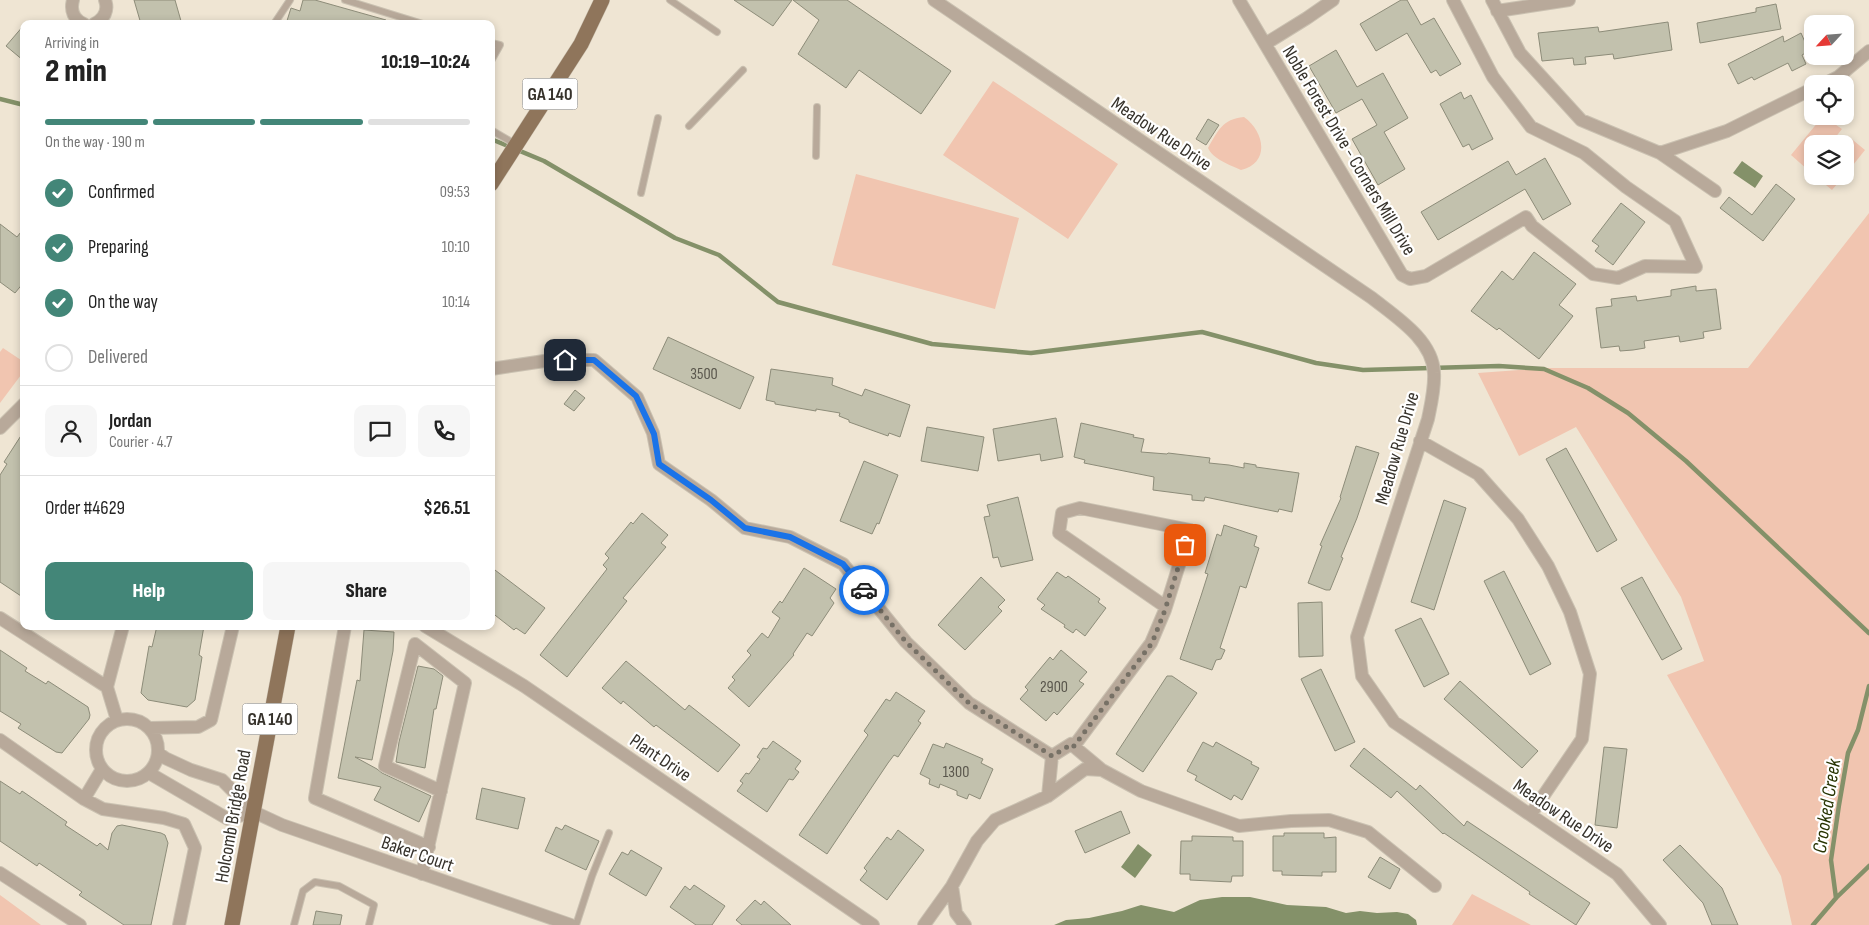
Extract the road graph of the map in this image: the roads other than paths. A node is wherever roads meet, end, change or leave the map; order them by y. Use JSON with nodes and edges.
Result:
{"nodes":[{"id":1,"x":73,"y":0,"type":"edge"},
{"id":2,"x":105,"y":0,"type":"edge"},
{"id":3,"x":290,"y":0,"type":"edge"},
{"id":4,"x":345,"y":0,"type":"edge"},
{"id":5,"x":602,"y":0,"type":"edge"},
{"id":6,"x":670,"y":0,"type":"edge"},
{"id":7,"x":934,"y":0,"type":"edge"},
{"id":8,"x":1239,"y":0,"type":"edge"},
{"id":9,"x":1333,"y":0,"type":"edge"},
{"id":10,"x":1453,"y":0,"type":"edge"},
{"id":11,"x":1569,"y":0,"type":"edge"},
{"id":12,"x":1494,"y":6,"type":"edge"},
{"id":13,"x":78,"y":20,"type":"edge"},
{"id":14,"x":100,"y":20,"type":"edge"},
{"id":15,"x":277,"y":20,"type":"edge"},
{"id":16,"x":410,"y":20,"type":"edge"},
{"id":17,"x":717,"y":32,"type":"dead end"},
{"id":18,"x":495,"y":43,"type":"edge"},
{"id":19,"x":1265,"y":44,"type":"junction"},
{"id":20,"x":1869,"y":51,"type":"edge"},
{"id":21,"x":495,"y":53,"type":"edge"},
{"id":22,"x":743,"y":70,"type":"dead end"},
{"id":23,"x":1840,"y":75,"type":"edge"},
{"id":24,"x":1804,"y":93,"type":"edge"},
{"id":25,"x":817,"y":107,"type":"dead end"},
{"id":26,"x":658,"y":118,"type":"dead end"},
{"id":27,"x":689,"y":126,"type":"dead end"},
{"id":28,"x":495,"y":132,"type":"edge"},
{"id":29,"x":516,"y":145,"type":"junction"},
{"id":30,"x":1660,"y":153,"type":"junction"},
{"id":31,"x":816,"y":156,"type":"dead end"},
{"id":32,"x":495,"y":178,"type":"edge"},
{"id":33,"x":1715,"y":191,"type":"dead end"},
{"id":34,"x":641,"y":193,"type":"dead end"},
{"id":35,"x":495,"y":368,"type":"edge"},
{"id":36,"x":20,"y":408,"type":"edge"},
{"id":37,"x":0,"y":428,"type":"edge"},
{"id":38,"x":1420,"y":441,"type":"junction"},
{"id":39,"x":1166,"y":607,"type":"junction"},
{"id":40,"x":0,"y":618,"type":"edge"},
{"id":41,"x":123,"y":630,"type":"edge"},
{"id":42,"x":232,"y":630,"type":"edge"},
{"id":43,"x":287,"y":630,"type":"edge"},
{"id":44,"x":344,"y":630,"type":"edge"},
{"id":45,"x":432,"y":630,"type":"edge"},
{"id":46,"x":107,"y":687,"type":"junction"},
{"id":47,"x":118,"y":720,"type":"junction"},
{"id":48,"x":150,"y":728,"type":"junction"},
{"id":49,"x":0,"y":740,"type":"edge"},
{"id":50,"x":1074,"y":746,"type":"junction"},
{"id":51,"x":158,"y":753,"type":"junction"},
{"id":52,"x":1052,"y":756,"type":"junction"},
{"id":53,"x":102,"y":769,"type":"junction"},
{"id":54,"x":1102,"y":770,"type":"junction"},
{"id":55,"x":149,"y":773,"type":"junction"},
{"id":56,"x":441,"y":791,"type":"junction"},
{"id":57,"x":1048,"y":796,"type":"junction"},
{"id":58,"x":84,"y":799,"type":"junction"},
{"id":59,"x":254,"y":812,"type":"junction"},
{"id":60,"x":1531,"y":814,"type":"junction"},
{"id":61,"x":608,"y":833,"type":"dead end"},
{"id":62,"x":429,"y":846,"type":"junction"},
{"id":63,"x":0,"y":872,"type":"edge"},
{"id":64,"x":422,"y":874,"type":"junction"},
{"id":65,"x":952,"y":886,"type":"junction"},
{"id":66,"x":1435,"y":886,"type":"dead end"},
{"id":67,"x":80,"y":925,"type":"edge"},
{"id":68,"x":179,"y":925,"type":"edge"},
{"id":69,"x":232,"y":925,"type":"edge"},
{"id":70,"x":294,"y":925,"type":"edge"},
{"id":71,"x":369,"y":925,"type":"edge"},
{"id":72,"x":571,"y":925,"type":"edge"},
{"id":73,"x":576,"y":925,"type":"edge"},
{"id":74,"x":872,"y":925,"type":"edge"},
{"id":75,"x":924,"y":925,"type":"edge"},
{"id":76,"x":965,"y":925,"type":"edge"},
{"id":77,"x":1660,"y":925,"type":"edge"}],
"edges":[{"from":1,"to":13,"type":"street"},
{"from":2,"to":14,"type":"street"},
{"from":3,"to":15,"type":"lane"},
{"from":4,"to":16,"type":"lane"},
{"from":5,"to":29,"type":"main road","number":"GA 140"},
{"from":6,"to":17,"type":"lane"},
{"from":7,"to":38,"type":"street","name":"Meadow Rue Drive"},
{"from":8,"to":19,"type":"street","name":"Noble Forest Drive - Corners Mill Drive"},
{"from":9,"to":19,"type":"street"},
{"from":10,"to":19,"type":"street","name":"Noble Forest Drive - Corners Mill Drive"},
{"from":11,"to":12,"type":"street"},
{"from":12,"to":30,"type":"street"},
{"from":18,"to":21,"type":"lane"},
{"from":20,"to":23,"type":"street"},
{"from":22,"to":27,"type":"lane"},
{"from":24,"to":30,"type":"street"},
{"from":25,"to":31,"type":"lane"},
{"from":26,"to":34,"type":"lane"},
{"from":28,"to":29,"type":"lane"},
{"from":29,"to":32,"type":"main road","number":"GA 140"},
{"from":30,"to":33,"type":"street"},
{"from":35,"to":52,"type":"street"},
{"from":36,"to":37,"type":"street"},
{"from":38,"to":60,"type":"street"},
{"from":38,"to":60,"type":"street","name":"Meadow Rue Drive"},
{"from":39,"to":39,"type":"street"},
{"from":39,"to":50,"type":"street"},
{"from":40,"to":46,"type":"street"},
{"from":41,"to":46,"type":"street"},
{"from":42,"to":48,"type":"street"},
{"from":43,"to":59,"type":"main road","name":"Holcomb Bridge Road","number":"GA 140"},
{"from":44,"to":62,"type":"street"},
{"from":45,"to":74,"type":"street","name":"Plant Drive"},
{"from":46,"to":47,"type":"street"},
{"from":47,"to":48,"type":"street"},
{"from":47,"to":53,"type":"street"},
{"from":48,"to":51,"type":"street"},
{"from":49,"to":58,"type":"street"},
{"from":50,"to":52,"type":"street"},
{"from":50,"to":54,"type":"street"},
{"from":51,"to":55,"type":"street"},
{"from":51,"to":59,"type":"street"},
{"from":52,"to":57,"type":"street"},
{"from":53,"to":55,"type":"street"},
{"from":53,"to":58,"type":"street"},
{"from":54,"to":57,"type":"street"},
{"from":54,"to":66,"type":"street"},
{"from":55,"to":59,"type":"street"},
{"from":56,"to":56,"type":"street"},
{"from":56,"to":62,"type":"street"},
{"from":57,"to":65,"type":"street"},
{"from":58,"to":68,"type":"street"},
{"from":59,"to":64,"type":"street","name":"Baker Court"},
{"from":59,"to":69,"type":"main road","name":"Holcomb Bridge Road","number":"GA 140"},
{"from":60,"to":77,"type":"street","name":"Meadow Rue Drive"},
{"from":61,"to":73,"type":"lane"},
{"from":62,"to":64,"type":"street"},
{"from":63,"to":67,"type":"street"},
{"from":64,"to":72,"type":"street","name":"Baker Court"},
{"from":65,"to":75,"type":"street"},
{"from":65,"to":76,"type":"street"},
{"from":70,"to":71,"type":"lane"}]}
